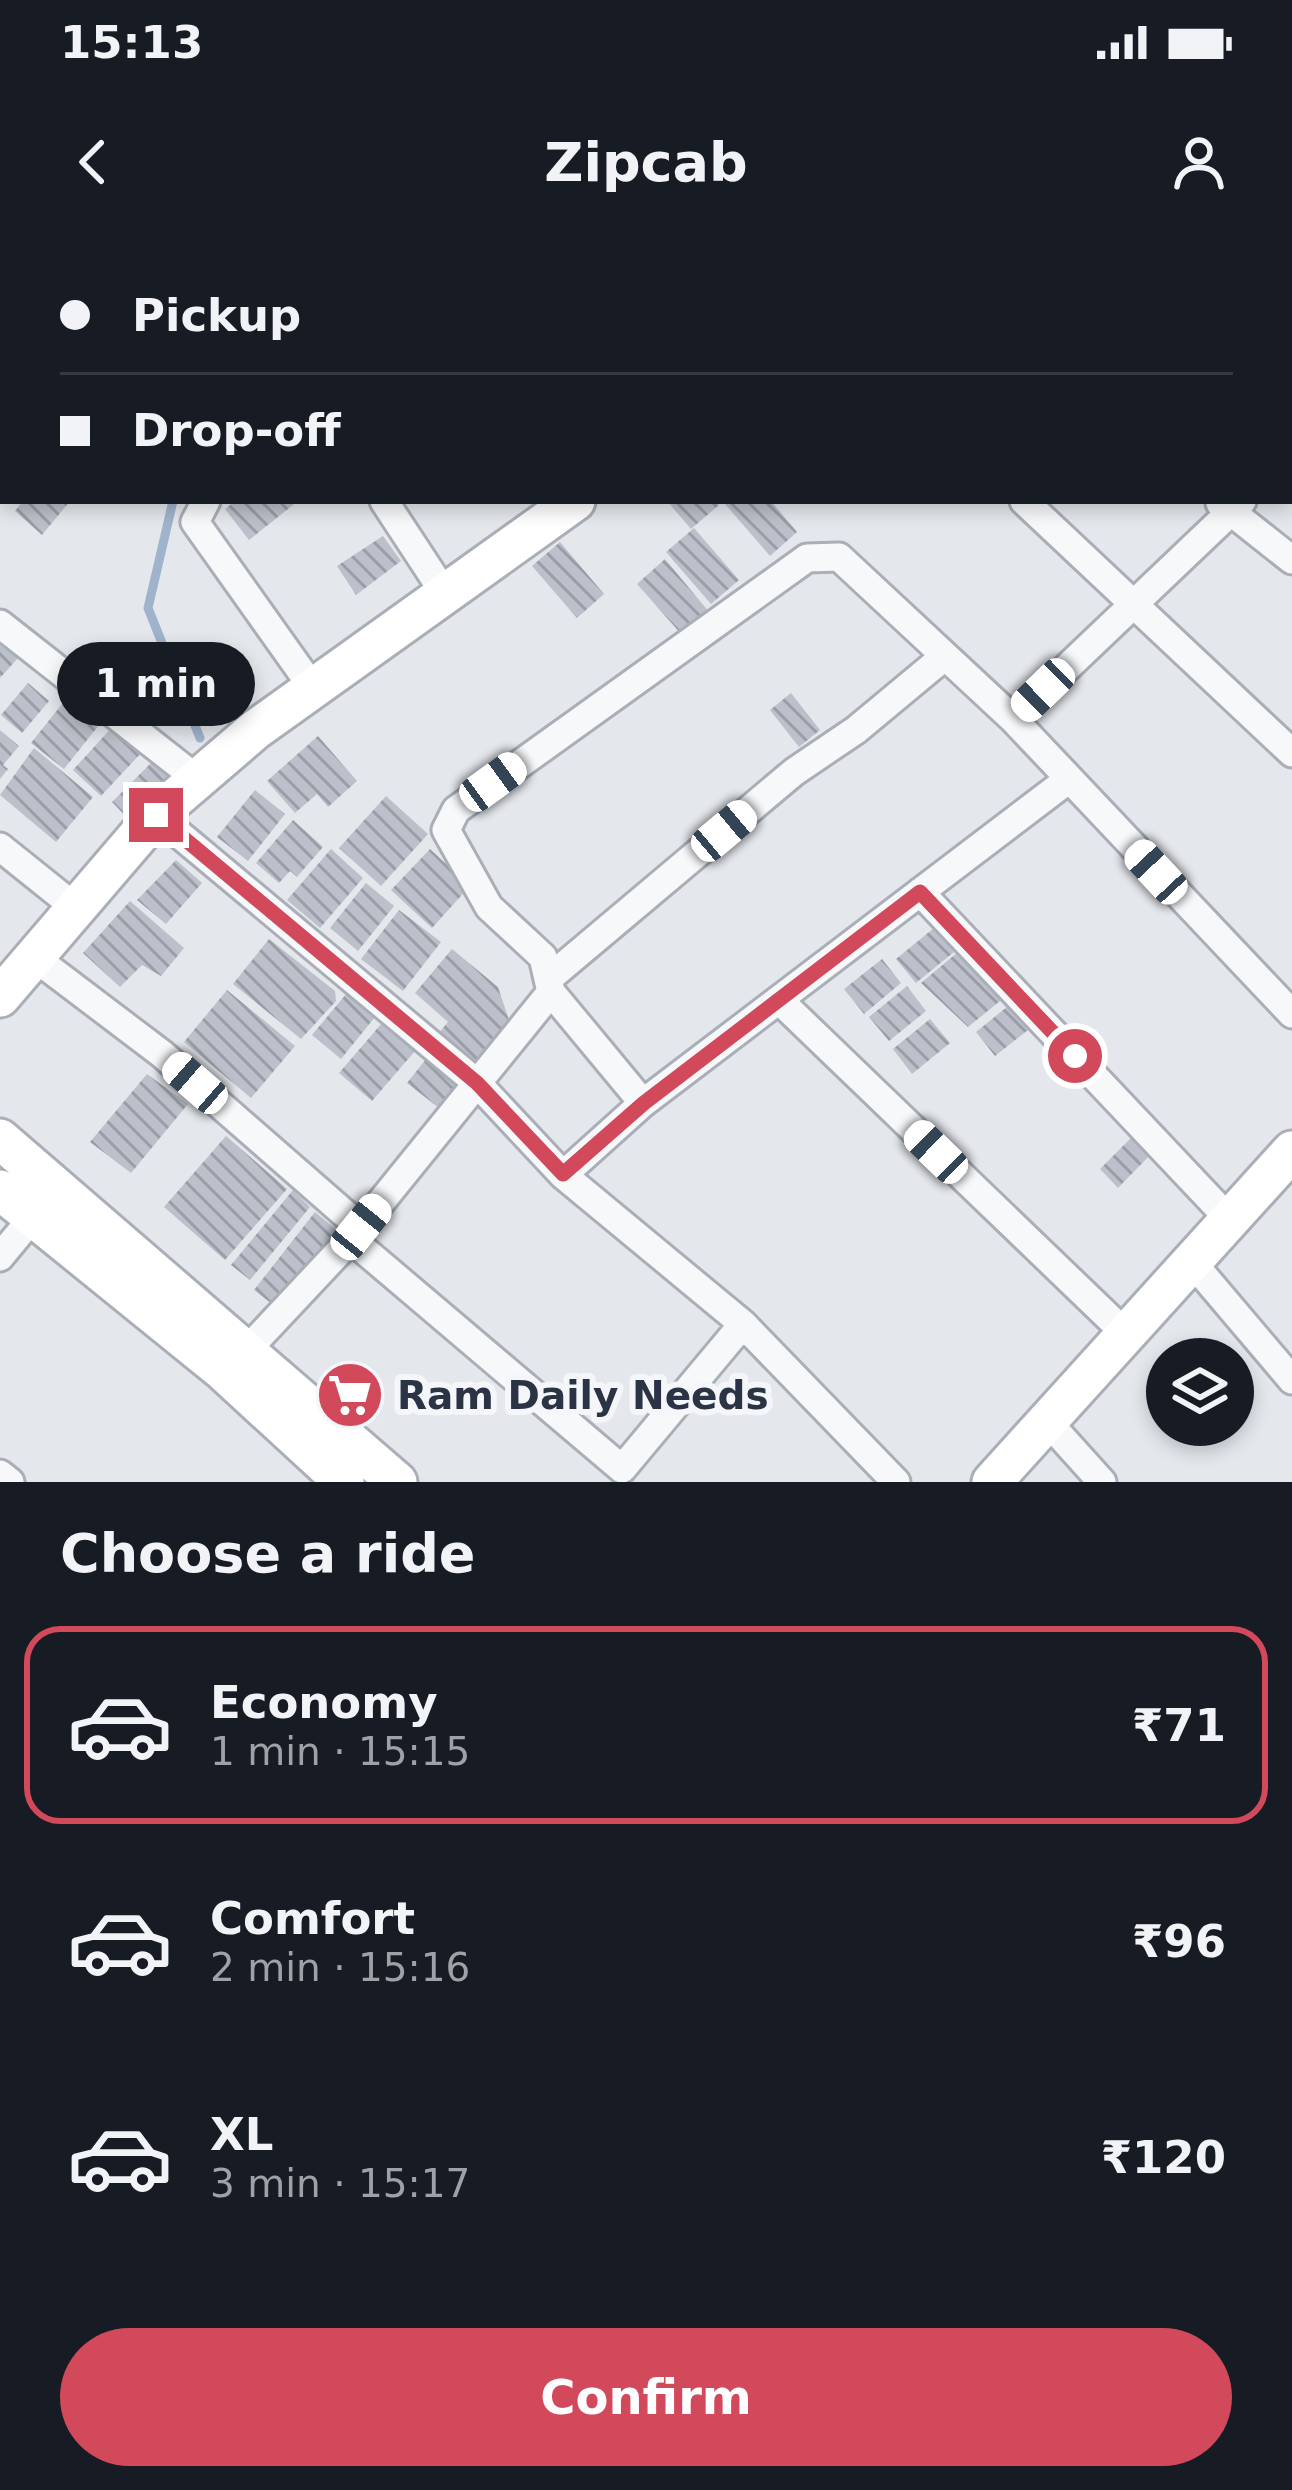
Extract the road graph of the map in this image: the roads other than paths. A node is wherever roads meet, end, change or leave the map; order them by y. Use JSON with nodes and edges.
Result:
{"nodes":[{"id":1,"x":204,"y":504,"type":"edge"},
{"id":2,"x":386,"y":504,"type":"edge"},
{"id":3,"x":571,"y":504,"type":"edge"},
{"id":4,"x":1027,"y":504,"type":"edge"},
{"id":5,"x":1230,"y":504,"type":"edge"},
{"id":6,"x":1292,"y":560,"type":"edge"},
{"id":7,"x":445,"y":594,"type":"junction"},
{"id":8,"x":1135,"y":603,"type":"junction"},
{"id":9,"x":0,"y":624,"type":"edge"},
{"id":10,"x":945,"y":656,"type":"junction"},
{"id":11,"x":314,"y":688,"type":"junction"},
{"id":12,"x":1013,"y":719,"type":"junction"},
{"id":13,"x":1292,"y":753,"type":"edge"},
{"id":14,"x":197,"y":779,"type":"junction"},
{"id":15,"x":1069,"y":779,"type":"junction"},
{"id":16,"x":156,"y":815,"type":"junction"},
{"id":17,"x":0,"y":847,"type":"edge"},
{"id":18,"x":920,"y":892,"type":"junction"},
{"id":19,"x":76,"y":908,"type":"junction"},
{"id":20,"x":34,"y":957,"type":"junction"},
{"id":21,"x":550,"y":986,"type":"junction"},
{"id":22,"x":0,"y":997,"type":"edge"},
{"id":23,"x":778,"y":1000,"type":"junction"},
{"id":24,"x":1292,"y":1014,"type":"edge"},
{"id":25,"x":477,"y":1083,"type":"junction"},
{"id":26,"x":644,"y":1103,"type":"junction"},
{"id":27,"x":0,"y":1139,"type":"edge"},
{"id":28,"x":1292,"y":1151,"type":"edge"},
{"id":29,"x":563,"y":1174,"type":"junction"},
{"id":30,"x":0,"y":1190,"type":"edge"},
{"id":31,"x":33,"y":1217,"type":"junction"},
{"id":32,"x":1230,"y":1220,"type":"junction"},
{"id":33,"x":356,"y":1233,"type":"junction"},
{"id":34,"x":0,"y":1257,"type":"edge"},
{"id":35,"x":1192,"y":1262,"type":"junction"},
{"id":36,"x":743,"y":1324,"type":"junction"},
{"id":37,"x":1126,"y":1334,"type":"junction"},
{"id":38,"x":244,"y":1352,"type":"junction"},
{"id":39,"x":1292,"y":1380,"type":"edge"},
{"id":40,"x":1047,"y":1421,"type":"junction"},
{"id":41,"x":0,"y":1474,"type":"edge"},
{"id":42,"x":10,"y":1482,"type":"edge"},
{"id":43,"x":344,"y":1482,"type":"edge"},
{"id":44,"x":397,"y":1482,"type":"edge"},
{"id":45,"x":896,"y":1482,"type":"edge"},
{"id":46,"x":992,"y":1482,"type":"edge"},
{"id":47,"x":1102,"y":1482,"type":"edge"}],
"edges":[{"from":1,"to":11,"type":"street"},
{"from":2,"to":7,"type":"street"},
{"from":3,"to":7,"type":"street"},
{"from":4,"to":8,"type":"street"},
{"from":5,"to":6,"type":"street"},
{"from":5,"to":8,"type":"street"},
{"from":7,"to":11,"type":"street"},
{"from":8,"to":12,"type":"street"},
{"from":8,"to":13,"type":"street"},
{"from":9,"to":14,"type":"street"},
{"from":10,"to":12,"type":"street"},
{"from":10,"to":21,"type":"street"},
{"from":10,"to":21,"type":"street"},
{"from":11,"to":14,"type":"street"},
{"from":12,"to":15,"type":"street"},
{"from":14,"to":16,"type":"street"},
{"from":15,"to":18,"type":"street"},
{"from":15,"to":24,"type":"street"},
{"from":16,"to":19,"type":"street"},
{"from":16,"to":25,"type":"street"},
{"from":17,"to":19,"type":"street"},
{"from":18,"to":23,"type":"street"},
{"from":18,"to":32,"type":"street"},
{"from":19,"to":20,"type":"street"},
{"from":20,"to":22,"type":"street"},
{"from":20,"to":33,"type":"street"},
{"from":21,"to":25,"type":"street"},
{"from":21,"to":26,"type":"street"},
{"from":23,"to":26,"type":"street"},
{"from":23,"to":37,"type":"street"},
{"from":25,"to":29,"type":"street"},
{"from":25,"to":33,"type":"street"},
{"from":26,"to":29,"type":"street"},
{"from":27,"to":38,"type":"street"},
{"from":28,"to":32,"type":"street"},
{"from":29,"to":36,"type":"street"},
{"from":30,"to":31,"type":"street"},
{"from":31,"to":34,"type":"street"},
{"from":31,"to":43,"type":"street"},
{"from":32,"to":35,"type":"street"},
{"from":33,"to":36,"type":"street"},
{"from":33,"to":38,"type":"street"},
{"from":35,"to":37,"type":"street"},
{"from":35,"to":39,"type":"street"},
{"from":36,"to":45,"type":"street"},
{"from":37,"to":40,"type":"street"},
{"from":38,"to":44,"type":"street"},
{"from":40,"to":46,"type":"street"},
{"from":40,"to":47,"type":"street"},
{"from":41,"to":42,"type":"street"}]}
